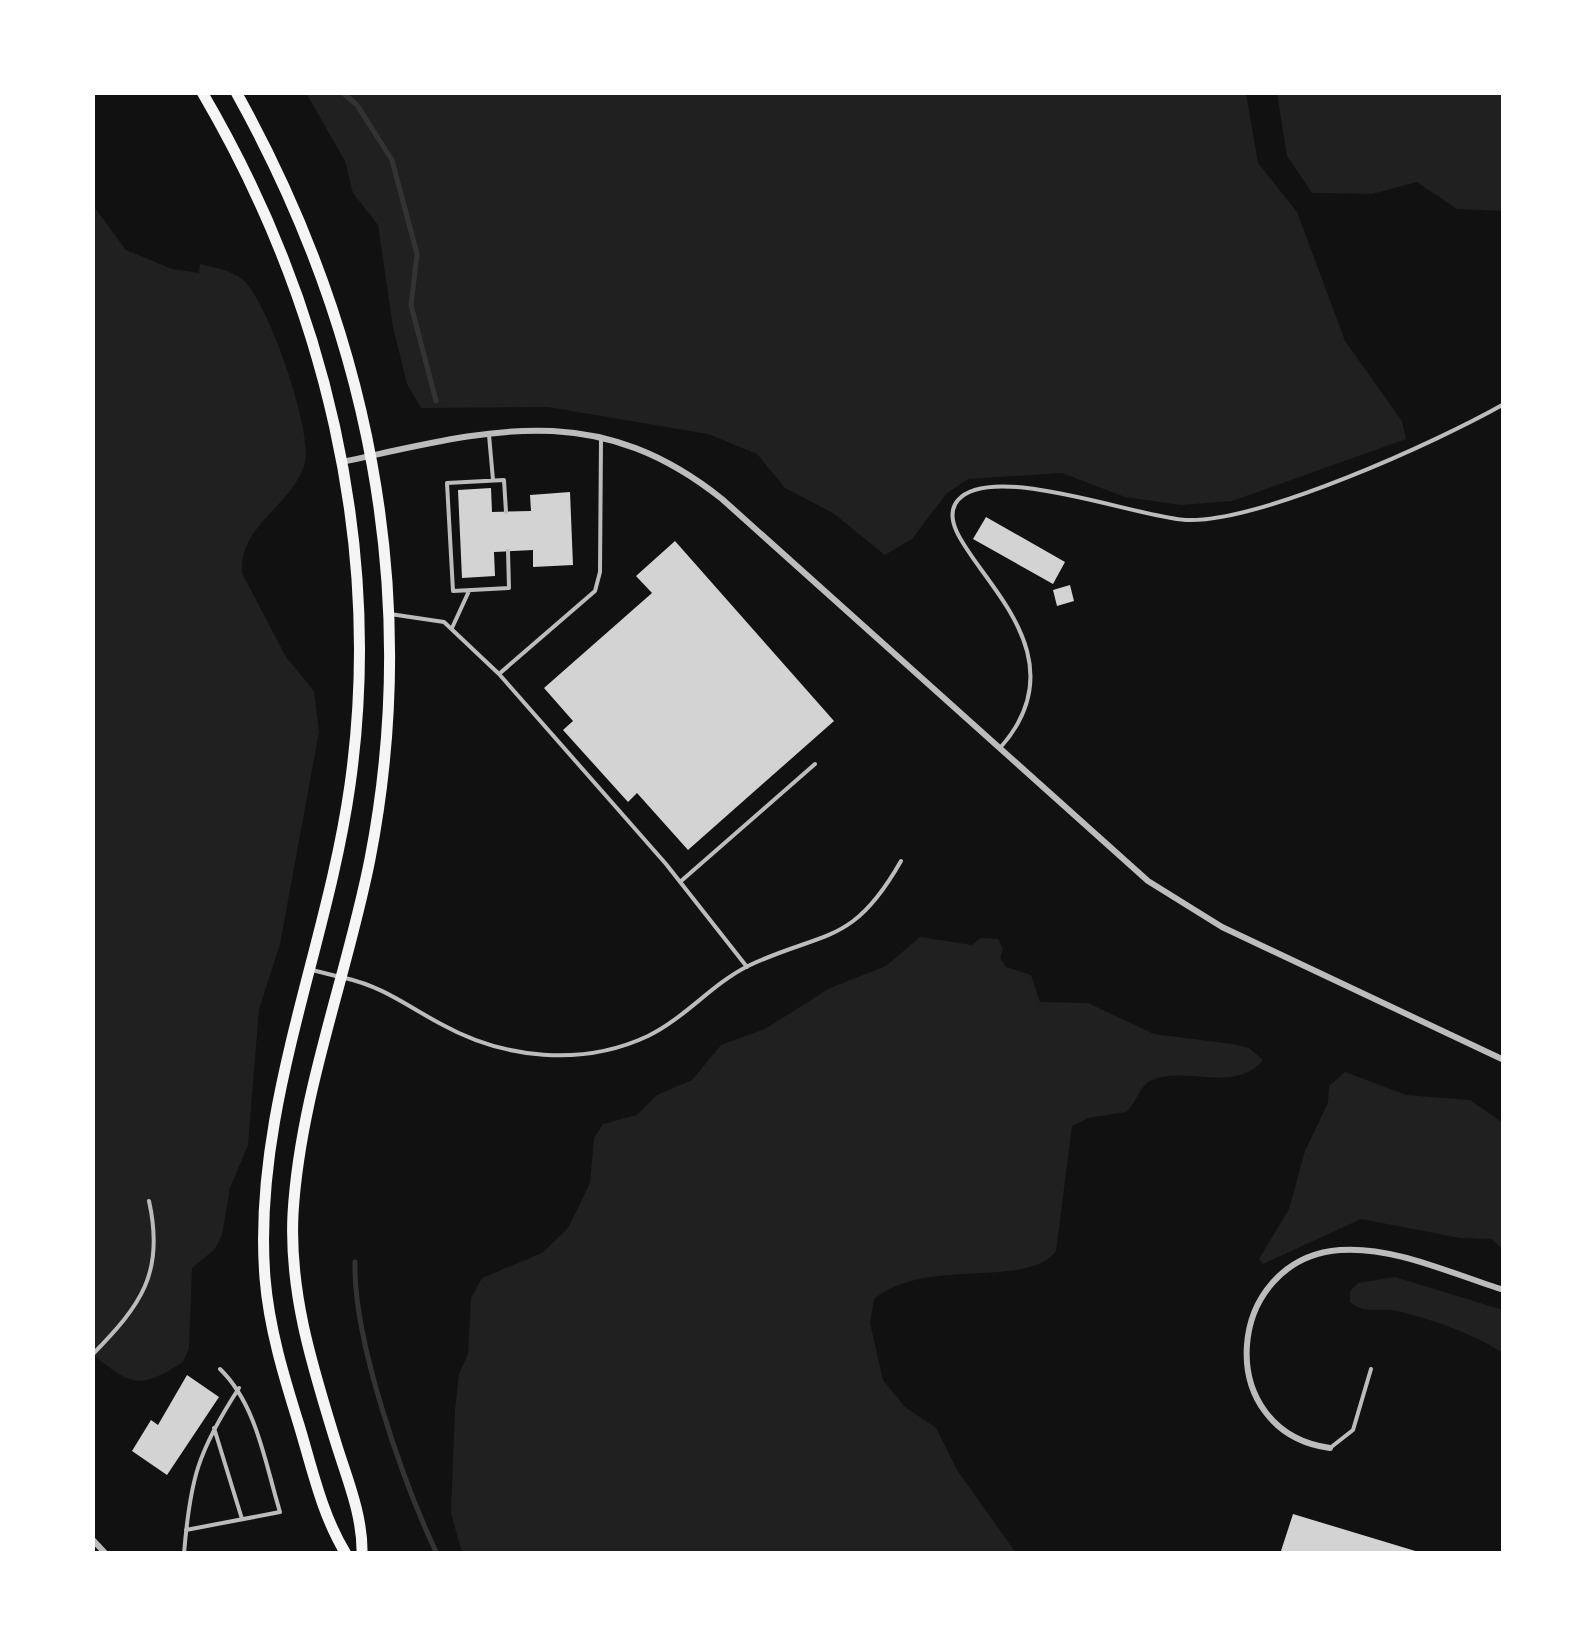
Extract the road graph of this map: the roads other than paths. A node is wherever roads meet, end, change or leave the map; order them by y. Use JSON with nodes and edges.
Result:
{"nodes":[{"id":1,"x":202,"y":92,"type":"edge"},
{"id":2,"x":236,"y":92,"type":"edge"},
{"id":3,"x":1504,"y":404,"type":"edge"},
{"id":4,"x":489,"y":434,"type":"junction"},
{"id":5,"x":601,"y":436,"type":"junction"},
{"id":6,"x":374,"y":456,"type":"junction"},
{"id":7,"x":342,"y":462,"type":"junction"},
{"id":8,"x":494,"y":480,"type":"junction"},
{"id":9,"x":506,"y":512,"type":"dead end"},
{"id":10,"x":508,"y":551,"type":"dead end"},
{"id":11,"x":470,"y":590,"type":"junction"},
{"id":12,"x":390,"y":614,"type":"junction"},
{"id":13,"x":452,"y":628,"type":"junction"},
{"id":14,"x":499,"y":674,"type":"junction"},
{"id":15,"x":998,"y":750,"type":"junction"},
{"id":16,"x":815,"y":764,"type":"dead end"},
{"id":17,"x":900,"y":861,"type":"dead end"},
{"id":18,"x":680,"y":882,"type":"junction"},
{"id":19,"x":747,"y":967,"type":"junction"},
{"id":20,"x":312,"y":970,"type":"junction"},
{"id":21,"x":342,"y":977,"type":"junction"},
{"id":22,"x":1504,"y":1060,"type":"edge"},
{"id":23,"x":149,"y":1201,"type":"dead end"},
{"id":24,"x":1504,"y":1290,"type":"edge"},
{"id":25,"x":92,"y":1355,"type":"edge"},
{"id":26,"x":220,"y":1369,"type":"dead end"},
{"id":27,"x":1370,"y":1369,"type":"dead end"},
{"id":28,"x":238,"y":1388,"type":"junction"},
{"id":29,"x":214,"y":1426,"type":"junction"},
{"id":30,"x":1330,"y":1448,"type":"joint"},
{"id":31,"x":242,"y":1519,"type":"junction"},
{"id":32,"x":186,"y":1530,"type":"junction"},
{"id":33,"x":92,"y":1539,"type":"edge"},
{"id":34,"x":106,"y":1554,"type":"edge"},
{"id":35,"x":184,"y":1554,"type":"edge"},
{"id":36,"x":346,"y":1554,"type":"edge"},
{"id":37,"x":362,"y":1554,"type":"edge"}],
"edges":[{"from":1,"to":7,"type":"main road"},
{"from":2,"to":6,"type":"main road"},
{"from":3,"to":15,"type":"lane"},
{"from":4,"to":5,"type":"street"},
{"from":4,"to":6,"type":"street"},
{"from":4,"to":8,"type":"lane"},
{"from":5,"to":14,"type":"lane"},
{"from":5,"to":15,"type":"street"},
{"from":6,"to":7,"type":"street"},
{"from":6,"to":12,"type":"main road"},
{"from":7,"to":20,"type":"main road"},
{"from":8,"to":9,"type":"lane"},
{"from":8,"to":11,"type":"lane"},
{"from":10,"to":11,"type":"lane"},
{"from":11,"to":13,"type":"lane"},
{"from":12,"to":13,"type":"lane"},
{"from":12,"to":21,"type":"main road"},
{"from":13,"to":14,"type":"lane"},
{"from":14,"to":18,"type":"lane"},
{"from":15,"to":22,"type":"street"},
{"from":16,"to":18,"type":"lane"},
{"from":17,"to":19,"type":"lane"},
{"from":18,"to":19,"type":"lane"},
{"from":19,"to":21,"type":"lane"},
{"from":20,"to":21,"type":"lane"},
{"from":20,"to":36,"type":"main road"},
{"from":21,"to":37,"type":"main road"},
{"from":23,"to":25,"type":"lane"},
{"from":24,"to":30,"type":"street"},
{"from":26,"to":28,"type":"lane"},
{"from":27,"to":30,"type":"lane"},
{"from":28,"to":29,"type":"lane"},
{"from":28,"to":31,"type":"lane"},
{"from":29,"to":31,"type":"lane"},
{"from":29,"to":32,"type":"lane"},
{"from":31,"to":32,"type":"lane"},
{"from":32,"to":35,"type":"lane"},
{"from":33,"to":34,"type":"street"}]}
